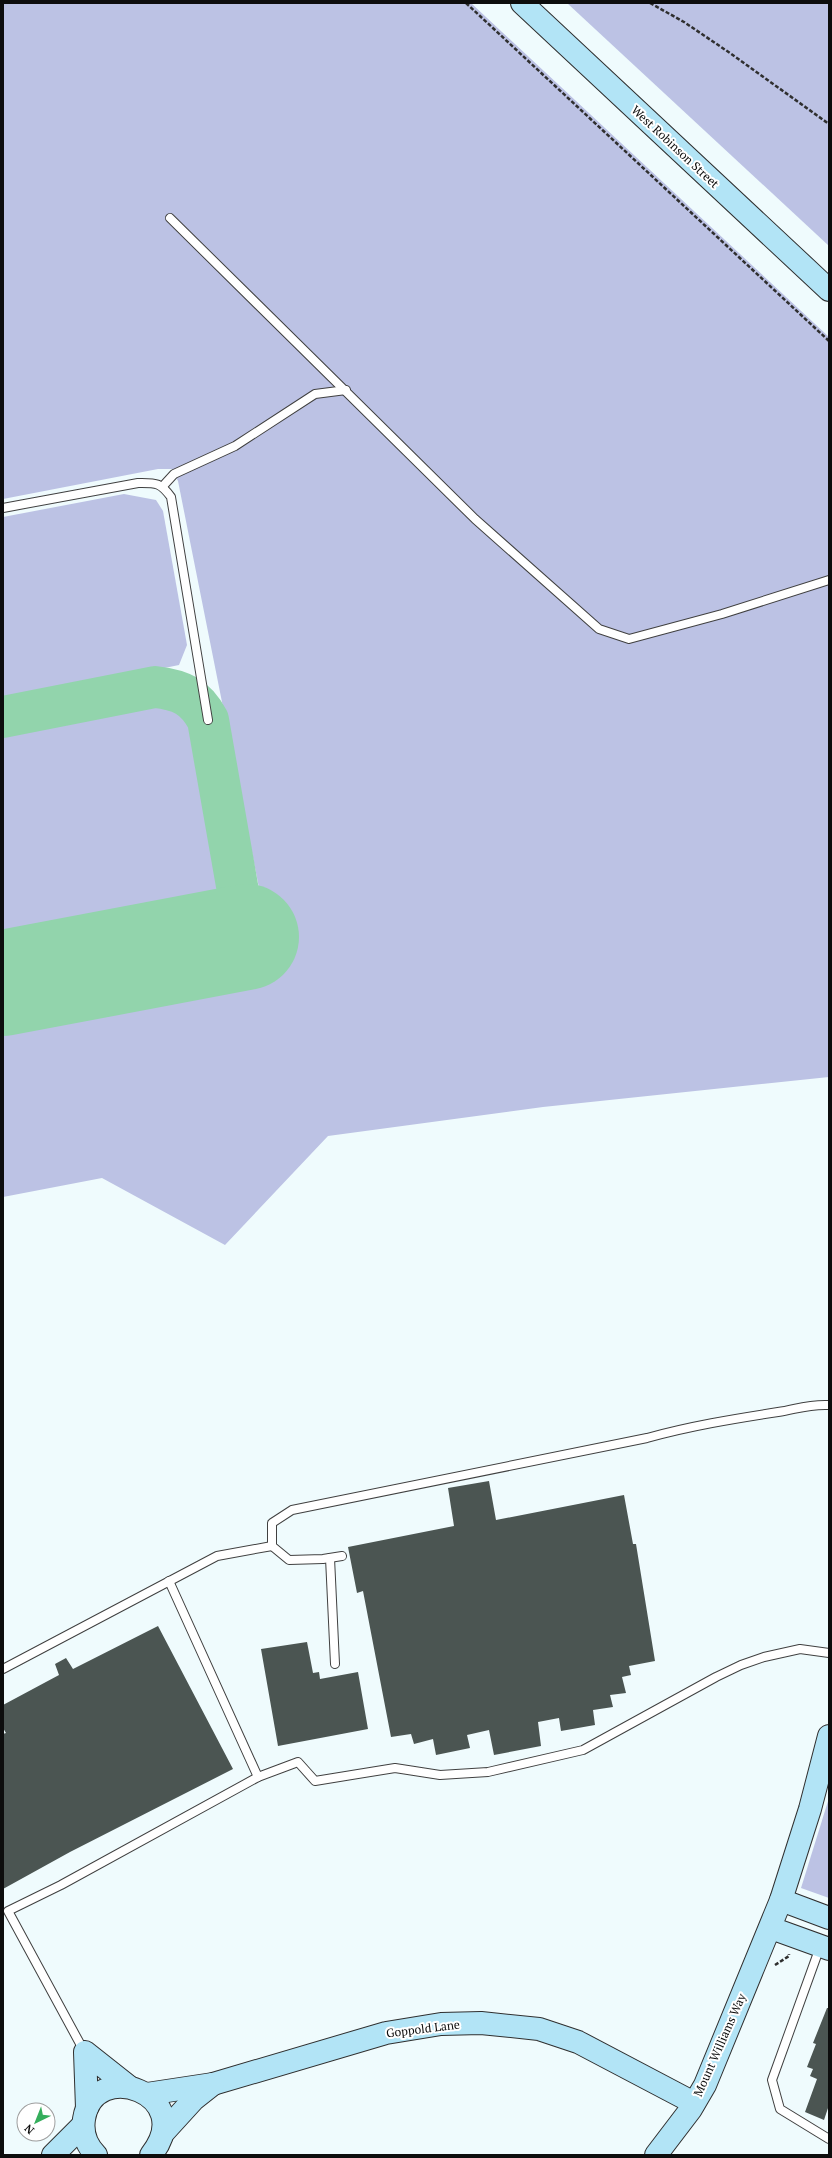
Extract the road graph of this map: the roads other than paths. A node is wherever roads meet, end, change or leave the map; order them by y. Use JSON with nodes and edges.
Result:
{"nodes":[{"id":1,"x":522,"y":3,"type":"edge"},
{"id":2,"x":170,"y":218,"type":"dead end"},
{"id":3,"x":829,"y":290,"type":"edge"},
{"id":4,"x":346,"y":390,"type":"junction"},
{"id":5,"x":163,"y":486,"type":"junction"},
{"id":6,"x":3,"y":508,"type":"edge"},
{"id":7,"x":829,"y":580,"type":"edge"},
{"id":8,"x":208,"y":720,"type":"dead end"},
{"id":9,"x":829,"y":1404,"type":"edge"},
{"id":10,"x":272,"y":1546,"type":"junction"},
{"id":11,"x":342,"y":1556,"type":"dead end"},
{"id":12,"x":330,"y":1558,"type":"junction"},
{"id":13,"x":169,"y":1581,"type":"junction"},
{"id":14,"x":829,"y":1653,"type":"edge"},
{"id":15,"x":335,"y":1664,"type":"dead end"},
{"id":16,"x":3,"y":1669,"type":"edge"},
{"id":17,"x":829,"y":1736,"type":"edge"},
{"id":18,"x":824,"y":1776,"type":"edge"},
{"id":19,"x":258,"y":1777,"type":"junction"},
{"id":20,"x":781,"y":1900,"type":"junction"},
{"id":21,"x":829,"y":1918,"type":"edge"},
{"id":22,"x":771,"y":1928,"type":"junction"},
{"id":23,"x":825,"y":1947,"type":"edge"},
{"id":24,"x":85,"y":2052,"type":"junction"},
{"id":25,"x":213,"y":2084,"type":"junction"},
{"id":26,"x":137,"y":2090,"type":"junction"},
{"id":27,"x":694,"y":2103,"type":"junction"},
{"id":28,"x":85,"y":2116,"type":"junction"},
{"id":29,"x":829,"y":2139,"type":"edge"},
{"id":30,"x":158,"y":2147,"type":"edge"},
{"id":31,"x":53,"y":2155,"type":"edge"},
{"id":32,"x":96,"y":2155,"type":"edge"},
{"id":33,"x":656,"y":2155,"type":"edge"}],
"edges":[{"from":1,"to":3,"type":"street","name":"West Robinson Street"},
{"from":2,"to":4,"type":"lane"},
{"from":4,"to":5,"type":"lane"},
{"from":4,"to":7,"type":"lane"},
{"from":5,"to":6,"type":"lane"},
{"from":5,"to":8,"type":"lane"},
{"from":9,"to":10,"type":"lane"},
{"from":10,"to":12,"type":"lane"},
{"from":10,"to":13,"type":"lane"},
{"from":11,"to":12,"type":"lane"},
{"from":12,"to":15,"type":"lane"},
{"from":13,"to":16,"type":"lane"},
{"from":13,"to":19,"type":"lane"},
{"from":14,"to":19,"type":"lane"},
{"from":17,"to":18,"type":"street"},
{"from":18,"to":20,"type":"street"},
{"from":19,"to":24,"type":"lane"},
{"from":20,"to":21,"type":"street"},
{"from":20,"to":22,"type":"street","name":"Mount Williams Way"},
{"from":22,"to":23,"type":"street"},
{"from":22,"to":27,"type":"street","name":"Mount Williams Way"},
{"from":23,"to":29,"type":"lane"},
{"from":24,"to":26,"type":"street"},
{"from":24,"to":28,"type":"street"},
{"from":25,"to":26,"type":"street","name":"Goppold Lane"},
{"from":25,"to":27,"type":"street","name":"Goppold Lane"},
{"from":25,"to":30,"type":"street","name":"Goppold Lane"},
{"from":26,"to":28,"type":"street","name":"Goppold Lane"},
{"from":26,"to":30,"type":"street"},
{"from":27,"to":33,"type":"street","name":"Mount Williams Way"},
{"from":28,"to":31,"type":"street"},
{"from":28,"to":32,"type":"street"}]}
